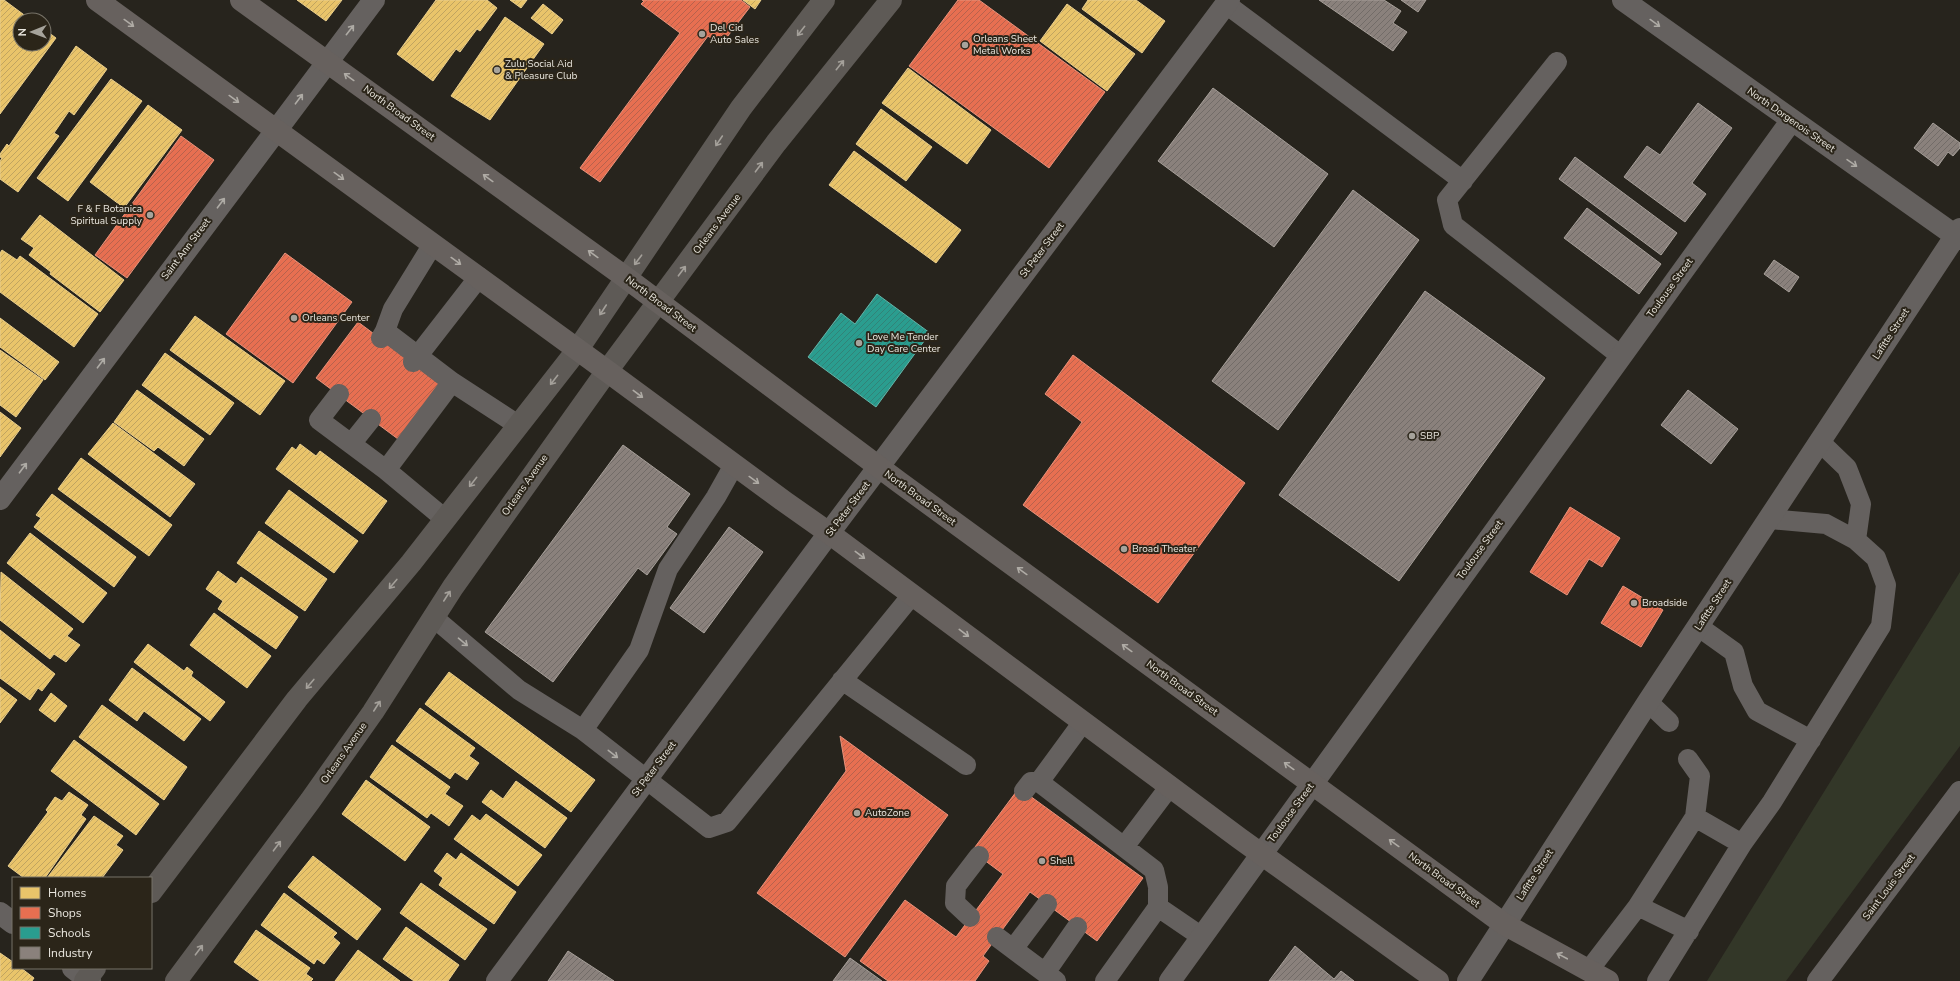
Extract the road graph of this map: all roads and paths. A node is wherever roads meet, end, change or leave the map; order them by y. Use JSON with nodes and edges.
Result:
{"nodes":[{"id":1,"x":98,"y":0,"type":"edge"},
{"id":2,"x":242,"y":0,"type":"edge"},
{"id":3,"x":374,"y":0,"type":"edge"},
{"id":4,"x":824,"y":0,"type":"edge"},
{"id":5,"x":891,"y":0,"type":"edge"},
{"id":6,"x":1623,"y":0,"type":"edge"},
{"id":7,"x":1227,"y":2,"type":"edge"},
{"id":8,"x":327,"y":61,"type":"junction"},
{"id":9,"x":1557,"y":62,"type":"dead end"},
{"id":10,"x":1791,"y":120,"type":"junction"},
{"id":11,"x":276,"y":130,"type":"junction"},
{"id":12,"x":1463,"y":181,"type":"junction"},
{"id":13,"x":1959,"y":235,"type":"edge"},
{"id":14,"x":433,"y":244,"type":"junction"},
{"id":15,"x":625,"y":277,"type":"junction"},
{"id":16,"x":479,"y":278,"type":"junction"},
{"id":17,"x":659,"y":303,"type":"junction"},
{"id":18,"x":578,"y":349,"type":"junction"},
{"id":19,"x":1621,"y":356,"type":"junction"},
{"id":20,"x":415,"y":359,"type":"junction"},
{"id":21,"x":607,"y":370,"type":"junction"},
{"id":22,"x":452,"y":382,"type":"junction"},
{"id":23,"x":339,"y":394,"type":"dead end"},
{"id":24,"x":371,"y":419,"type":"dead end"},
{"id":25,"x":518,"y":425,"type":"junction"},
{"id":26,"x":1820,"y":442,"type":"junction"},
{"id":27,"x":351,"y":444,"type":"junction"},
{"id":28,"x":734,"y":465,"type":"junction"},
{"id":29,"x":879,"y":467,"type":"junction"},
{"id":30,"x":386,"y":470,"type":"junction"},
{"id":31,"x":0,"y":499,"type":"edge"},
{"id":32,"x":445,"y":519,"type":"junction"},
{"id":33,"x":1770,"y":519,"type":"junction"},
{"id":34,"x":829,"y":533,"type":"junction"},
{"id":35,"x":1856,"y":540,"type":"junction"},
{"id":36,"x":912,"y":594,"type":"junction"},
{"id":37,"x":433,"y":617,"type":"junction"},
{"id":38,"x":1699,"y":627,"type":"junction"},
{"id":39,"x":842,"y":680,"type":"junction"},
{"id":40,"x":1648,"y":702,"type":"junction"},
{"id":41,"x":1083,"y":722,"type":"junction"},
{"id":42,"x":1669,"y":722,"type":"dead end"},
{"id":43,"x":583,"y":730,"type":"junction"},
{"id":44,"x":1811,"y":740,"type":"junction"},
{"id":45,"x":1688,"y":759,"type":"dead end"},
{"id":46,"x":966,"y":764,"type":"dead end"},
{"id":47,"x":646,"y":780,"type":"junction"},
{"id":48,"x":1313,"y":783,"type":"junction"},
{"id":49,"x":1170,"y":786,"type":"junction"},
{"id":50,"x":1960,"y":792,"type":"edge"},
{"id":51,"x":1695,"y":817,"type":"junction"},
{"id":52,"x":1742,"y":844,"type":"junction"},
{"id":53,"x":1127,"y":855,"type":"junction"},
{"id":54,"x":1261,"y":855,"type":"junction"},
{"id":55,"x":979,"y":856,"type":"dead end"},
{"id":56,"x":152,"y":891,"type":"edge"},
{"id":57,"x":1046,"y":904,"type":"dead end"},
{"id":58,"x":1638,"y":906,"type":"junction"},
{"id":59,"x":1158,"y":907,"type":"junction"},
{"id":60,"x":0,"y":913,"type":"edge"},
{"id":61,"x":970,"y":917,"type":"dead end"},
{"id":62,"x":12,"y":922,"type":"edge"},
{"id":63,"x":1504,"y":924,"type":"junction"},
{"id":64,"x":1077,"y":927,"type":"dead end"},
{"id":65,"x":1689,"y":931,"type":"junction"},
{"id":66,"x":997,"y":937,"type":"dead end"},
{"id":67,"x":1202,"y":937,"type":"junction"},
{"id":68,"x":1013,"y":949,"type":"junction"},
{"id":69,"x":1589,"y":970,"type":"junction"},
{"id":70,"x":1050,"y":977,"type":"edge"},
{"id":71,"x":176,"y":981,"type":"edge"},
{"id":72,"x":497,"y":981,"type":"edge"},
{"id":73,"x":1105,"y":981,"type":"edge"},
{"id":74,"x":1170,"y":981,"type":"edge"},
{"id":75,"x":1438,"y":981,"type":"edge"},
{"id":76,"x":1468,"y":981,"type":"edge"},
{"id":77,"x":1608,"y":981,"type":"edge"},
{"id":78,"x":1656,"y":981,"type":"edge"},
{"id":79,"x":1818,"y":981,"type":"edge"}],
"edges":[{"from":1,"to":11,"type":"main road","one_way":true},
{"from":2,"to":8,"type":"main road","name":"North Broad Street"},
{"from":8,"to":3,"type":"street","name":"Saint Ann Street","one_way":true},
{"from":4,"to":15,"type":"street","one_way":true},
{"from":17,"to":5,"type":"street","name":"Orleans Avenue","one_way":true},
{"from":6,"to":10,"type":"street","name":"North Dorgenois Street","one_way":true},
{"from":7,"to":12,"type":"lane"},
{"from":7,"to":29,"type":"street","name":"St Peter Street"},
{"from":11,"to":8,"type":"street","name":"Saint Ann Street","one_way":true},
{"from":15,"to":8,"type":"main road","name":"North Broad Street","one_way":true},
{"from":9,"to":12,"type":"lane"},
{"from":10,"to":13,"type":"street","name":"North Dorgenois Street","one_way":true},
{"from":10,"to":19,"type":"street","name":"Toulouse Street"},
{"from":11,"to":14,"type":"main road","one_way":true},
{"from":31,"to":11,"type":"street","name":"Saint Ann Street","one_way":true},
{"from":12,"to":19,"type":"lane"},
{"from":13,"to":26,"type":"street","name":"Lafitte Street"},
{"from":14,"to":16,"type":"main road","one_way":true},
{"from":14,"to":20,"type":"lane"},
{"from":15,"to":17,"type":"main road","name":"North Broad Street"},
{"from":15,"to":18,"type":"street","one_way":true},
{"from":16,"to":18,"type":"main road"},
{"from":16,"to":20,"type":"lane"},
{"from":17,"to":21,"type":"street","name":"Orleans Avenue"},
{"from":17,"to":29,"type":"main road","name":"North Broad Street"},
{"from":18,"to":21,"type":"main road"},
{"from":18,"to":25,"type":"street","one_way":true},
{"from":19,"to":48,"type":"street","name":"Toulouse Street"},
{"from":20,"to":22,"type":"lane"},
{"from":21,"to":28,"type":"main road","one_way":true},
{"from":37,"to":21,"type":"street","name":"Orleans Avenue","one_way":true},
{"from":22,"to":25,"type":"lane"},
{"from":22,"to":30,"type":"lane"},
{"from":23,"to":27,"type":"lane"},
{"from":24,"to":27,"type":"lane"},
{"from":25,"to":32,"type":"street","one_way":true},
{"from":26,"to":33,"type":"street","name":"Lafitte Street"},
{"from":26,"to":35,"type":"lane"},
{"from":27,"to":30,"type":"lane"},
{"from":28,"to":34,"type":"main road","one_way":true},
{"from":28,"to":43,"type":"lane"},
{"from":29,"to":34,"type":"street","name":"St Peter Street"},
{"from":48,"to":29,"type":"main road","name":"North Broad Street","one_way":true},
{"from":30,"to":32,"type":"lane"},
{"from":32,"to":56,"type":"street","one_way":true},
{"from":33,"to":35,"type":"lane"},
{"from":33,"to":38,"type":"street","name":"Lafitte Street"},
{"from":34,"to":36,"type":"main road","one_way":true},
{"from":34,"to":47,"type":"street","name":"St Peter Street"},
{"from":35,"to":44,"type":"lane"},
{"from":36,"to":39,"type":"lane"},
{"from":36,"to":41,"type":"main road","one_way":true},
{"from":37,"to":43,"type":"lane","one_way":true},
{"from":71,"to":37,"type":"street","name":"Orleans Avenue","one_way":true},
{"from":38,"to":40,"type":"street","name":"Lafitte Street"},
{"from":38,"to":44,"type":"lane"},
{"from":39,"to":46,"type":"lane"},
{"from":39,"to":47,"type":"lane"},
{"from":40,"to":42,"type":"lane"},
{"from":40,"to":63,"type":"street","name":"Lafitte Street"},
{"from":41,"to":49,"type":"main road"},
{"from":41,"to":53,"type":"lane"},
{"from":43,"to":47,"type":"lane","one_way":true},
{"from":44,"to":52,"type":"lane"},
{"from":45,"to":51,"type":"lane"},
{"from":47,"to":72,"type":"street","name":"St Peter Street"},
{"from":48,"to":54,"type":"street","name":"Toulouse Street"},
{"from":63,"to":48,"type":"main road","name":"North Broad Street","one_way":true},
{"from":49,"to":53,"type":"lane"},
{"from":49,"to":54,"type":"main road"},
{"from":50,"to":79,"type":"street","name":"Saint Louis Street"},
{"from":51,"to":52,"type":"lane"},
{"from":51,"to":58,"type":"lane"},
{"from":52,"to":65,"type":"lane"},
{"from":53,"to":59,"type":"lane"},
{"from":54,"to":67,"type":"street","name":"Toulouse Street"},
{"from":54,"to":75,"type":"main road"},
{"from":55,"to":61,"type":"lane"},
{"from":57,"to":68,"type":"lane"},
{"from":58,"to":65,"type":"lane"},
{"from":58,"to":69,"type":"lane"},
{"from":59,"to":67,"type":"lane"},
{"from":59,"to":73,"type":"lane"},
{"from":60,"to":62,"type":"street"},
{"from":69,"to":63,"type":"main road","name":"North Broad Street","one_way":true},
{"from":63,"to":76,"type":"street","name":"Lafitte Street"},
{"from":64,"to":70,"type":"lane"},
{"from":65,"to":78,"type":"lane"},
{"from":66,"to":68,"type":"lane"},
{"from":67,"to":74,"type":"street","name":"Toulouse Street"},
{"from":68,"to":70,"type":"lane"},
{"from":69,"to":77,"type":"main road","name":"North Broad Street"}]}
